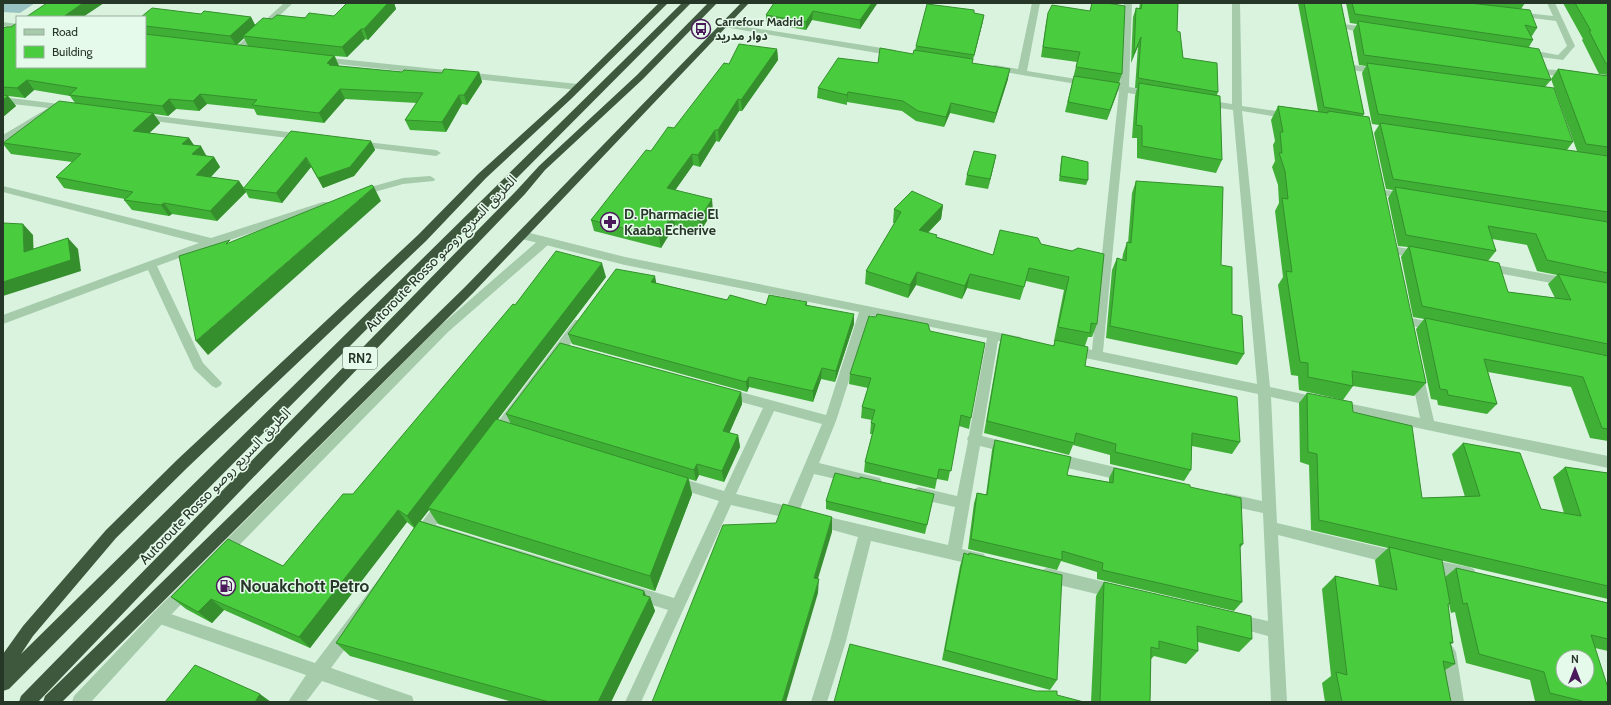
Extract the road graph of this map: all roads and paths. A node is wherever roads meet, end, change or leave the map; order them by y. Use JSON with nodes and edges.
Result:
{"nodes":[{"id":1,"x":289,"y":3,"type":"edge"},
{"id":2,"x":664,"y":3,"type":"edge"},
{"id":3,"x":688,"y":3,"type":"edge"},
{"id":4,"x":713,"y":3,"type":"edge"},
{"id":5,"x":745,"y":3,"type":"edge"},
{"id":6,"x":1036,"y":3,"type":"edge"},
{"id":7,"x":1128,"y":3,"type":"edge"},
{"id":8,"x":1236,"y":3,"type":"edge"},
{"id":9,"x":1551,"y":3,"type":"edge"},
{"id":10,"x":1504,"y":12,"type":"edge"},
{"id":11,"x":1559,"y":19,"type":"junction"},
{"id":12,"x":3,"y":24,"type":"edge"},
{"id":13,"x":724,"y":25,"type":"junction"},
{"id":14,"x":16,"y":27,"type":"edge"},
{"id":15,"x":16,"y":28,"type":"edge"},
{"id":16,"x":1376,"y":30,"type":"edge"},
{"id":17,"x":8,"y":35,"type":"edge"},
{"id":18,"x":1348,"y":40,"type":"edge"},
{"id":19,"x":1514,"y":51,"type":"edge"},
{"id":20,"x":253,"y":53,"type":"edge"},
{"id":21,"x":906,"y":54,"type":"edge"},
{"id":22,"x":1560,"y":58,"type":"junction"},
{"id":23,"x":308,"y":59,"type":"edge"},
{"id":24,"x":983,"y":66,"type":"edge"},
{"id":25,"x":1386,"y":72,"type":"edge"},
{"id":26,"x":1542,"y":72,"type":"junction"},
{"id":27,"x":1022,"y":73,"type":"junction"},
{"id":28,"x":1578,"y":75,"type":"edge"},
{"id":29,"x":1357,"y":83,"type":"edge"},
{"id":30,"x":1547,"y":84,"type":"edge"},
{"id":31,"x":578,"y":87,"type":"junction"},
{"id":32,"x":1124,"y":89,"type":"junction"},
{"id":33,"x":1162,"y":95,"type":"edge"},
{"id":34,"x":3,"y":100,"type":"edge"},
{"id":35,"x":1199,"y":102,"type":"edge"},
{"id":36,"x":55,"y":107,"type":"junction"},
{"id":37,"x":1237,"y":108,"type":"junction"},
{"id":38,"x":79,"y":110,"type":"edge"},
{"id":39,"x":134,"y":117,"type":"edge"},
{"id":40,"x":1298,"y":117,"type":"edge"},
{"id":41,"x":3,"y":139,"type":"edge"},
{"id":42,"x":317,"y":139,"type":"edge"},
{"id":43,"x":348,"y":143,"type":"edge"},
{"id":44,"x":436,"y":153,"type":"dead end"},
{"id":45,"x":430,"y":179,"type":"dead end"},
{"id":46,"x":3,"y":189,"type":"edge"},
{"id":47,"x":353,"y":196,"type":"edge"},
{"id":48,"x":1419,"y":198,"type":"edge"},
{"id":49,"x":338,"y":200,"type":"edge"},
{"id":50,"x":1382,"y":207,"type":"edge"},
{"id":51,"x":522,"y":235,"type":"junction"},
{"id":52,"x":211,"y":242,"type":"junction"},
{"id":53,"x":544,"y":242,"type":"junction"},
{"id":54,"x":1430,"y":257,"type":"edge"},
{"id":55,"x":625,"y":261,"type":"junction"},
{"id":56,"x":1395,"y":264,"type":"edge"},
{"id":57,"x":151,"y":265,"type":"junction"},
{"id":58,"x":1477,"y":266,"type":"edge"},
{"id":59,"x":616,"y":273,"type":"edge"},
{"id":60,"x":1577,"y":284,"type":"edge"},
{"id":61,"x":588,"y":310,"type":"edge"},
{"id":62,"x":866,"y":310,"type":"junction"},
{"id":63,"x":3,"y":320,"type":"edge"},
{"id":64,"x":1445,"y":329,"type":"edge"},
{"id":65,"x":993,"y":336,"type":"junction"},
{"id":66,"x":1410,"y":336,"type":"edge"},
{"id":67,"x":1030,"y":343,"type":"edge"},
{"id":68,"x":561,"y":348,"type":"junction"},
{"id":69,"x":1060,"y":348,"type":"edge"},
{"id":70,"x":1097,"y":355,"type":"junction"},
{"id":71,"x":1416,"y":365,"type":"edge"},
{"id":72,"x":216,"y":383,"type":"dead end"},
{"id":73,"x":1264,"y":391,"type":"junction"},
{"id":74,"x":771,"y":404,"type":"junction"},
{"id":75,"x":830,"y":421,"type":"junction"},
{"id":76,"x":1428,"y":424,"type":"junction"},
{"id":77,"x":500,"y":428,"type":"junction"},
{"id":78,"x":973,"y":439,"type":"junction"},
{"id":79,"x":1019,"y":450,"type":"edge"},
{"id":80,"x":1042,"y":456,"type":"edge"},
{"id":81,"x":1608,"y":462,"type":"edge"},
{"id":82,"x":810,"y":467,"type":"junction"},
{"id":83,"x":1141,"y":479,"type":"edge"},
{"id":84,"x":886,"y":485,"type":"edge"},
{"id":85,"x":909,"y":490,"type":"edge"},
{"id":86,"x":1217,"y":497,"type":"edge"},
{"id":87,"x":727,"y":498,"type":"junction"},
{"id":88,"x":963,"y":503,"type":"junction"},
{"id":89,"x":1270,"y":510,"type":"junction"},
{"id":90,"x":791,"y":513,"type":"junction"},
{"id":91,"x":1270,"y":526,"type":"junction"},
{"id":92,"x":426,"y":528,"type":"junction"},
{"id":93,"x":866,"y":533,"type":"junction"},
{"id":94,"x":954,"y":553,"type":"junction"},
{"id":95,"x":992,"y":562,"type":"edge"},
{"id":96,"x":1434,"y":566,"type":"junction"},
{"id":97,"x":1030,"y":571,"type":"edge"},
{"id":98,"x":1485,"y":578,"type":"edge"},
{"id":99,"x":1436,"y":581,"type":"edge"},
{"id":100,"x":1130,"y":595,"type":"edge"},
{"id":101,"x":677,"y":606,"type":"junction"},
{"id":102,"x":159,"y":617,"type":"junction"},
{"id":103,"x":1222,"y":617,"type":"edge"},
{"id":104,"x":1276,"y":630,"type":"junction"},
{"id":105,"x":1445,"y":634,"type":"edge"},
{"id":106,"x":838,"y":641,"type":"junction"},
{"id":107,"x":853,"y":646,"type":"edge"},
{"id":108,"x":3,"y":667,"type":"edge"},
{"id":109,"x":319,"y":672,"type":"junction"},
{"id":110,"x":3,"y":683,"type":"edge"},
{"id":111,"x":27,"y":702,"type":"edge"},
{"id":112,"x":51,"y":702,"type":"edge"},
{"id":113,"x":80,"y":702,"type":"edge"},
{"id":114,"x":296,"y":702,"type":"edge"},
{"id":115,"x":406,"y":702,"type":"edge"},
{"id":116,"x":633,"y":702,"type":"edge"},
{"id":117,"x":819,"y":702,"type":"edge"},
{"id":118,"x":1279,"y":702,"type":"edge"},
{"id":119,"x":1456,"y":702,"type":"edge"}],
"edges":[{"from":1,"to":20,"type":"street"},
{"from":2,"to":31,"type":"highway"},
{"from":3,"to":110,"type":"highway","name":"Autoroute Rosso الطريق السريع روصو","number":"RN2"},
{"from":4,"to":111,"type":"highway","name":"Autoroute Rosso الطريق السريع روصو","number":"RN2"},
{"from":5,"to":13,"type":"highway"},
{"from":6,"to":27,"type":"street"},
{"from":7,"to":32,"type":"street"},
{"from":8,"to":37,"type":"street"},
{"from":9,"to":11,"type":"street"},
{"from":10,"to":11,"type":"street"},
{"from":11,"to":22,"type":"street"},
{"from":12,"to":14,"type":"street"},
{"from":13,"to":21,"type":"street"},
{"from":13,"to":51,"type":"highway"},
{"from":15,"to":17,"type":"street"},
{"from":16,"to":18,"type":"street"},
{"from":19,"to":22,"type":"street"},
{"from":22,"to":26,"type":"street"},
{"from":23,"to":31,"type":"street"},
{"from":24,"to":27,"type":"street"},
{"from":25,"to":29,"type":"street"},
{"from":26,"to":28,"type":"street"},
{"from":26,"to":30,"type":"street"},
{"from":27,"to":32,"type":"street"},
{"from":31,"to":108,"type":"highway"},
{"from":32,"to":33,"type":"street"},
{"from":32,"to":70,"type":"street"},
{"from":34,"to":36,"type":"street"},
{"from":35,"to":37,"type":"street"},
{"from":36,"to":38,"type":"street"},
{"from":36,"to":41,"type":"street"},
{"from":37,"to":40,"type":"street"},
{"from":37,"to":73,"type":"street"},
{"from":39,"to":42,"type":"street"},
{"from":43,"to":44,"type":"street"},
{"from":45,"to":47,"type":"street"},
{"from":46,"to":52,"type":"street"},
{"from":48,"to":50,"type":"street"},
{"from":49,"to":52,"type":"street"},
{"from":51,"to":53,"type":"street"},
{"from":51,"to":112,"type":"highway"},
{"from":52,"to":57,"type":"street"},
{"from":53,"to":55,"type":"street"},
{"from":53,"to":102,"type":"street"},
{"from":54,"to":56,"type":"street"},
{"from":55,"to":59,"type":"street"},
{"from":55,"to":62,"type":"street"},
{"from":57,"to":63,"type":"street"},
{"from":57,"to":72,"type":"street"},
{"from":58,"to":60,"type":"street"},
{"from":61,"to":68,"type":"street"},
{"from":62,"to":65,"type":"street"},
{"from":62,"to":75,"type":"street"},
{"from":64,"to":66,"type":"street"},
{"from":65,"to":67,"type":"street"},
{"from":65,"to":78,"type":"street"},
{"from":68,"to":74,"type":"street"},
{"from":68,"to":77,"type":"street"},
{"from":69,"to":70,"type":"street"},
{"from":70,"to":73,"type":"street"},
{"from":71,"to":76,"type":"street"},
{"from":73,"to":76,"type":"street"},
{"from":73,"to":89,"type":"street"},
{"from":74,"to":75,"type":"street"},
{"from":74,"to":87,"type":"street"},
{"from":75,"to":82,"type":"street"},
{"from":76,"to":81,"type":"street"},
{"from":77,"to":87,"type":"street"},
{"from":77,"to":92,"type":"street"},
{"from":78,"to":79,"type":"street"},
{"from":78,"to":88,"type":"street"},
{"from":80,"to":83,"type":"street"},
{"from":82,"to":84,"type":"street"},
{"from":82,"to":90,"type":"street"},
{"from":85,"to":88,"type":"street"},
{"from":86,"to":89,"type":"street"},
{"from":87,"to":90,"type":"street"},
{"from":87,"to":101,"type":"street"},
{"from":88,"to":94,"type":"street"},
{"from":89,"to":91,"type":"street"},
{"from":90,"to":93,"type":"street"},
{"from":91,"to":96,"type":"street"},
{"from":91,"to":104,"type":"street"},
{"from":92,"to":101,"type":"street"},
{"from":92,"to":109,"type":"street"},
{"from":93,"to":94,"type":"street"},
{"from":93,"to":106,"type":"street"},
{"from":94,"to":95,"type":"street"},
{"from":96,"to":98,"type":"street"},
{"from":96,"to":99,"type":"street"},
{"from":97,"to":100,"type":"street"},
{"from":101,"to":116,"type":"street"},
{"from":102,"to":109,"type":"street"},
{"from":102,"to":113,"type":"street"},
{"from":103,"to":104,"type":"street"},
{"from":104,"to":118,"type":"street"},
{"from":105,"to":119,"type":"street"},
{"from":106,"to":107,"type":"street"},
{"from":106,"to":117,"type":"street"},
{"from":109,"to":114,"type":"street"},
{"from":109,"to":115,"type":"street"}]}
